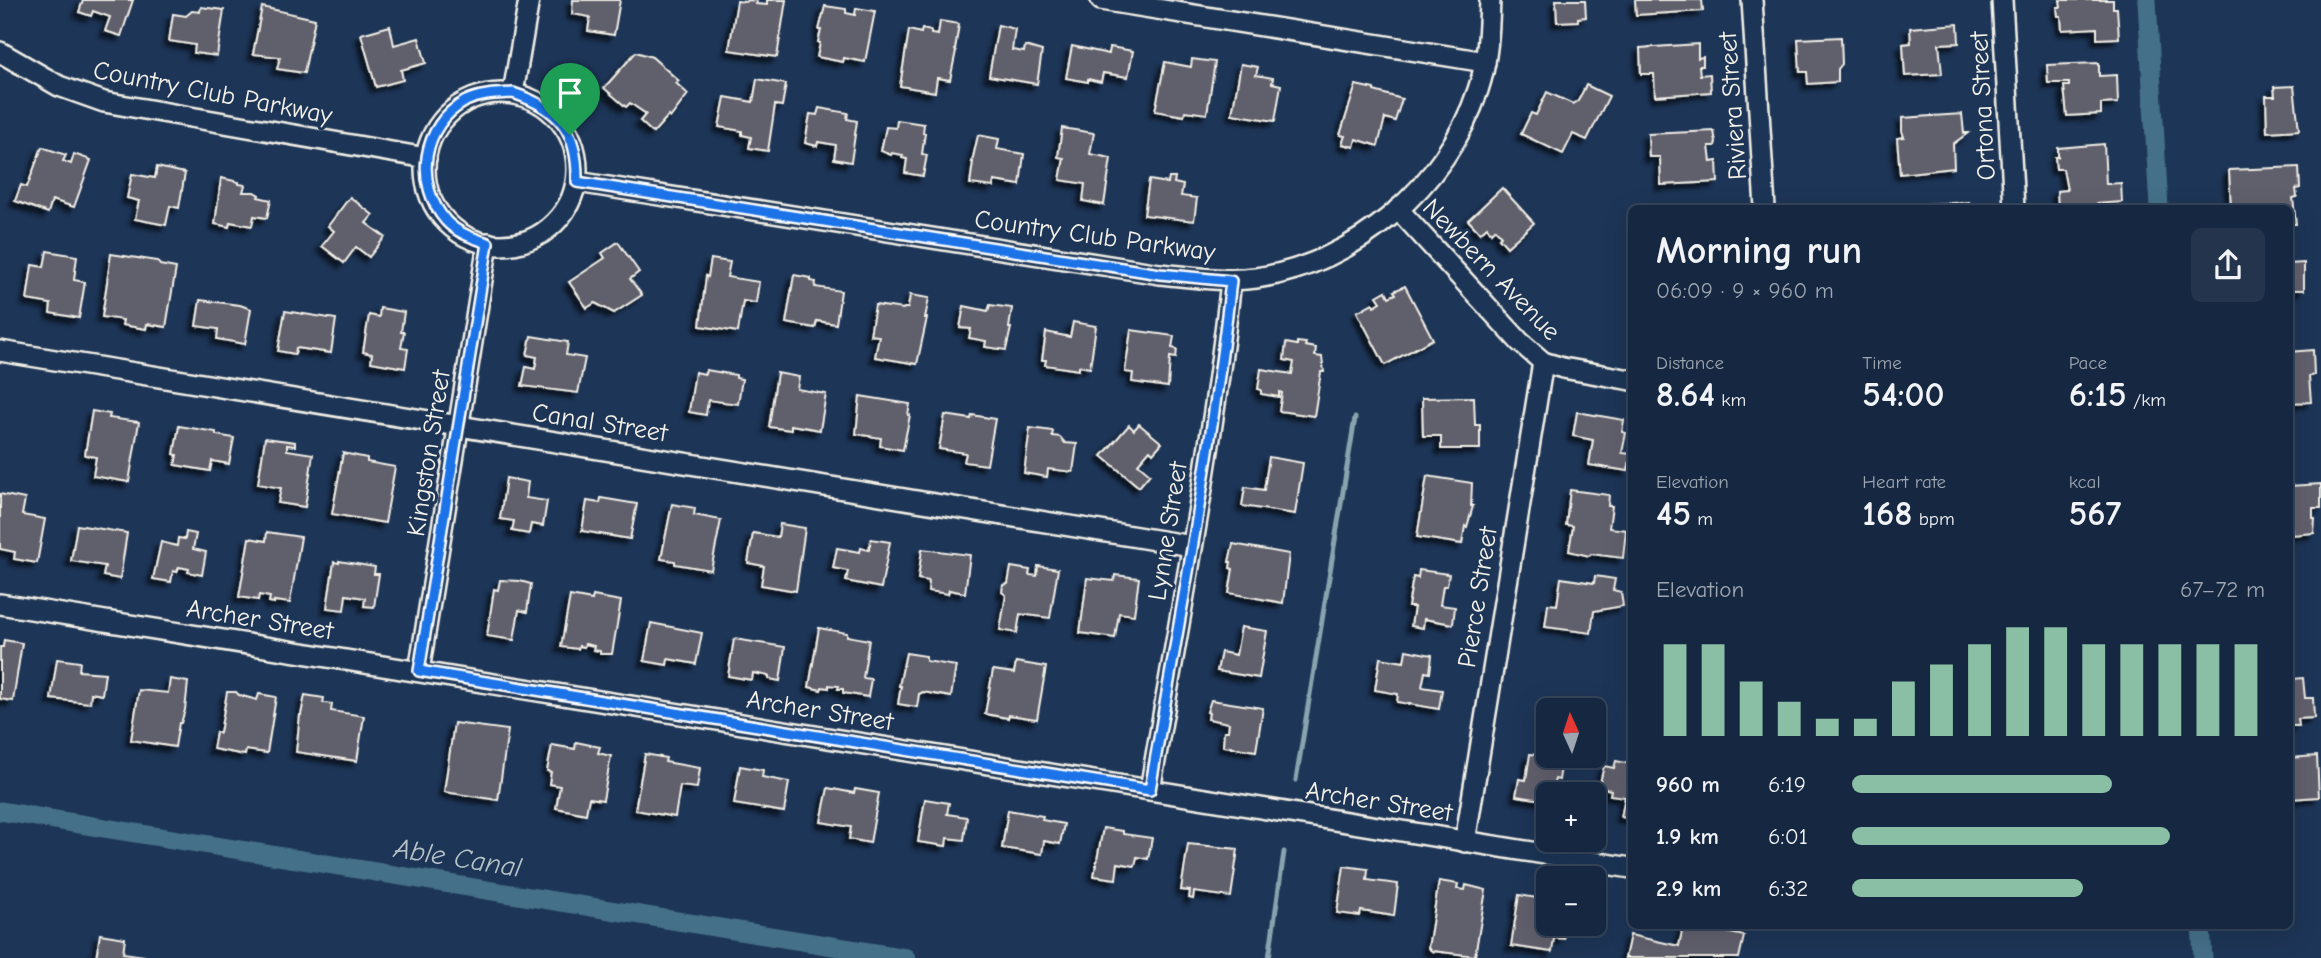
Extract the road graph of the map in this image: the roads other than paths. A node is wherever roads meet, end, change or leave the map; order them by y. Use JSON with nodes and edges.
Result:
{"nodes":[{"id":1,"x":529,"y":0,"type":"edge"},
{"id":2,"x":1101,"y":0,"type":"edge"},
{"id":3,"x":1490,"y":0,"type":"edge"},
{"id":4,"x":1752,"y":0,"type":"edge"},
{"id":5,"x":2002,"y":0,"type":"edge"},
{"id":6,"x":0,"y":52,"type":"edge"},
{"id":7,"x":1485,"y":62,"type":"junction"},
{"id":8,"x":513,"y":93,"type":"junction"},
{"id":9,"x":426,"y":158,"type":"junction"},
{"id":10,"x":577,"y":182,"type":"junction"},
{"id":11,"x":1765,"y":205,"type":"edge"},
{"id":12,"x":2014,"y":205,"type":"edge"},
{"id":13,"x":1398,"y":209,"type":"junction"},
{"id":14,"x":488,"y":243,"type":"junction"},
{"id":15,"x":1231,"y":281,"type":"junction"},
{"id":16,"x":0,"y":351,"type":"edge"},
{"id":17,"x":1544,"y":362,"type":"junction"},
{"id":18,"x":1628,"y":379,"type":"edge"},
{"id":19,"x":459,"y":426,"type":"junction"},
{"id":20,"x":1192,"y":546,"type":"junction"},
{"id":21,"x":0,"y":604,"type":"edge"},
{"id":22,"x":419,"y":671,"type":"junction"},
{"id":23,"x":1150,"y":790,"type":"junction"},
{"id":24,"x":1465,"y":842,"type":"junction"},
{"id":25,"x":1628,"y":868,"type":"edge"}],
"edges":[{"from":1,"to":8,"type":"street"},
{"from":2,"to":7,"type":"street"},
{"from":3,"to":7,"type":"street","name":"Country Club Parkway"},
{"from":4,"to":11,"type":"street","name":"Riviera Street"},
{"from":5,"to":12,"type":"street","name":"Ortona Street"},
{"from":6,"to":9,"type":"street","name":"Country Club Parkway"},
{"from":7,"to":13,"type":"street","name":"Country Club Parkway"},
{"from":8,"to":9,"type":"street"},
{"from":8,"to":10,"type":"street"},
{"from":9,"to":14,"type":"street"},
{"from":10,"to":14,"type":"street"},
{"from":10,"to":15,"type":"street","name":"Country Club Parkway"},
{"from":13,"to":15,"type":"street","name":"Country Club Parkway"},
{"from":13,"to":17,"type":"street","name":"Newbern Avenue"},
{"from":14,"to":19,"type":"street","name":"Kingston Street"},
{"from":15,"to":20,"type":"street","name":"Lynne Street"},
{"from":16,"to":19,"type":"street","name":"Canal Street"},
{"from":17,"to":18,"type":"street","name":"Newbern Avenue"},
{"from":17,"to":24,"type":"street","name":"Pierce Street"},
{"from":19,"to":20,"type":"street","name":"Canal Street"},
{"from":19,"to":22,"type":"street","name":"Kingston Street"},
{"from":20,"to":23,"type":"street","name":"Lynne Street"},
{"from":21,"to":22,"type":"street","name":"Archer Street"},
{"from":22,"to":23,"type":"street","name":"Archer Street"},
{"from":23,"to":24,"type":"street","name":"Archer Street"},
{"from":24,"to":25,"type":"street","name":"Archer Street"}]}
